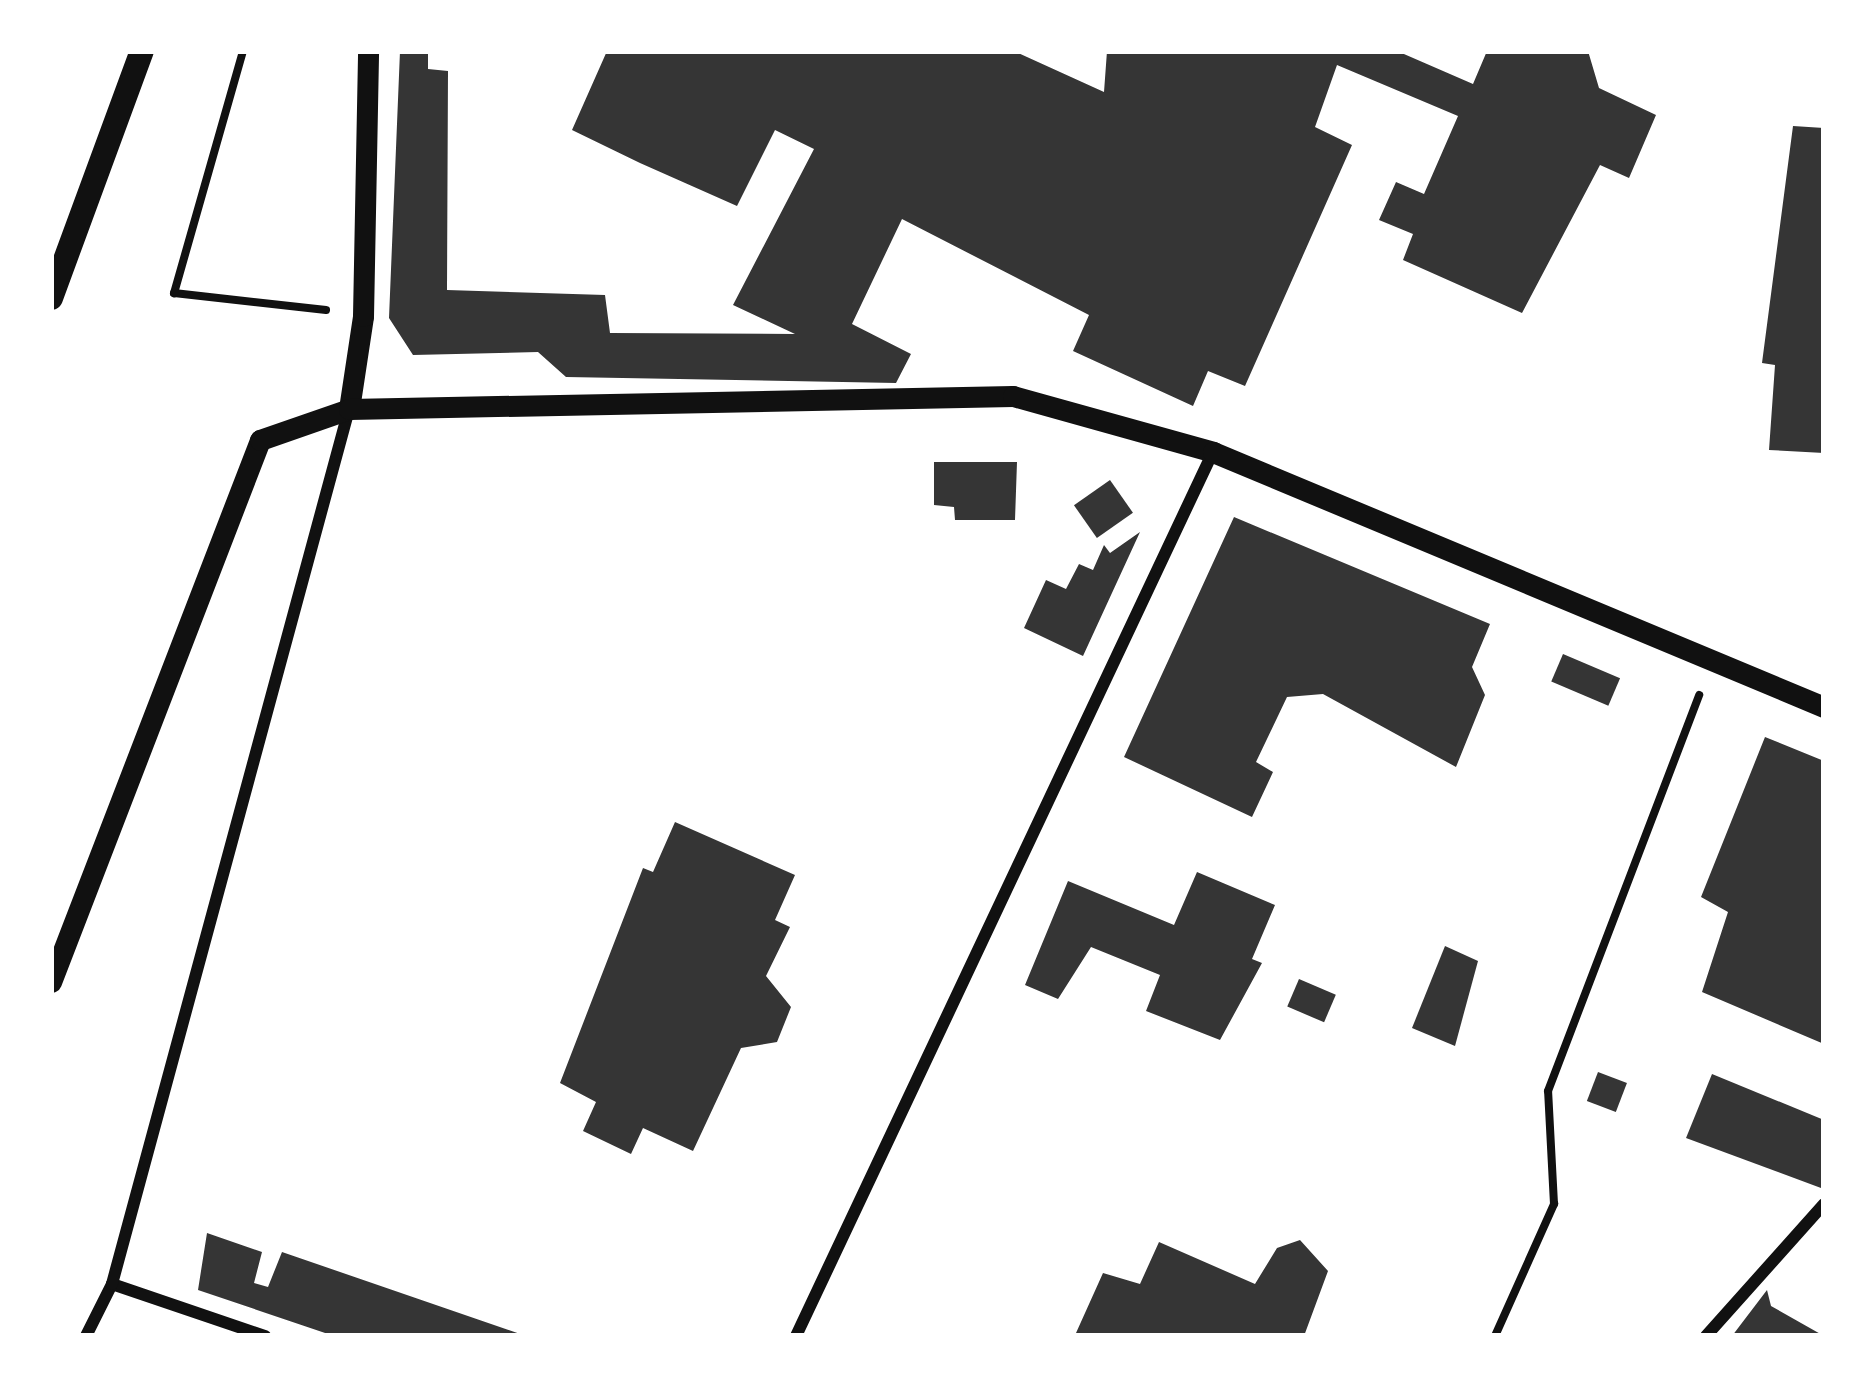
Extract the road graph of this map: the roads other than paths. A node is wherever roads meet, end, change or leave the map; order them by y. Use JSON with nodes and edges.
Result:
{"nodes":[{"id":1,"x":142,"y":51,"type":"edge"},
{"id":2,"x":368,"y":51,"type":"edge"},
{"id":3,"x":51,"y":298,"type":"edge"},
{"id":4,"x":349,"y":409,"type":"junction"},
{"id":5,"x":1213,"y":452,"type":"junction"},
{"id":6,"x":1824,"y":707,"type":"edge"},
{"id":7,"x":51,"y":982,"type":"edge"},
{"id":8,"x":1824,"y":1204,"type":"edge"},
{"id":9,"x":112,"y":1284,"type":"junction"},
{"id":10,"x":86,"y":1336,"type":"edge"},
{"id":11,"x":265,"y":1336,"type":"edge"},
{"id":12,"x":796,"y":1336,"type":"edge"},
{"id":13,"x":1706,"y":1336,"type":"edge"}],
"edges":[{"from":1,"to":3,"type":"main road"},
{"from":2,"to":4,"type":"street"},
{"from":4,"to":5,"type":"street"},
{"from":4,"to":7,"type":"street"},
{"from":4,"to":9,"type":"street"},
{"from":5,"to":6,"type":"street"},
{"from":5,"to":12,"type":"street"},
{"from":8,"to":13,"type":"street"},
{"from":9,"to":10,"type":"street"},
{"from":9,"to":11,"type":"street"}]}
